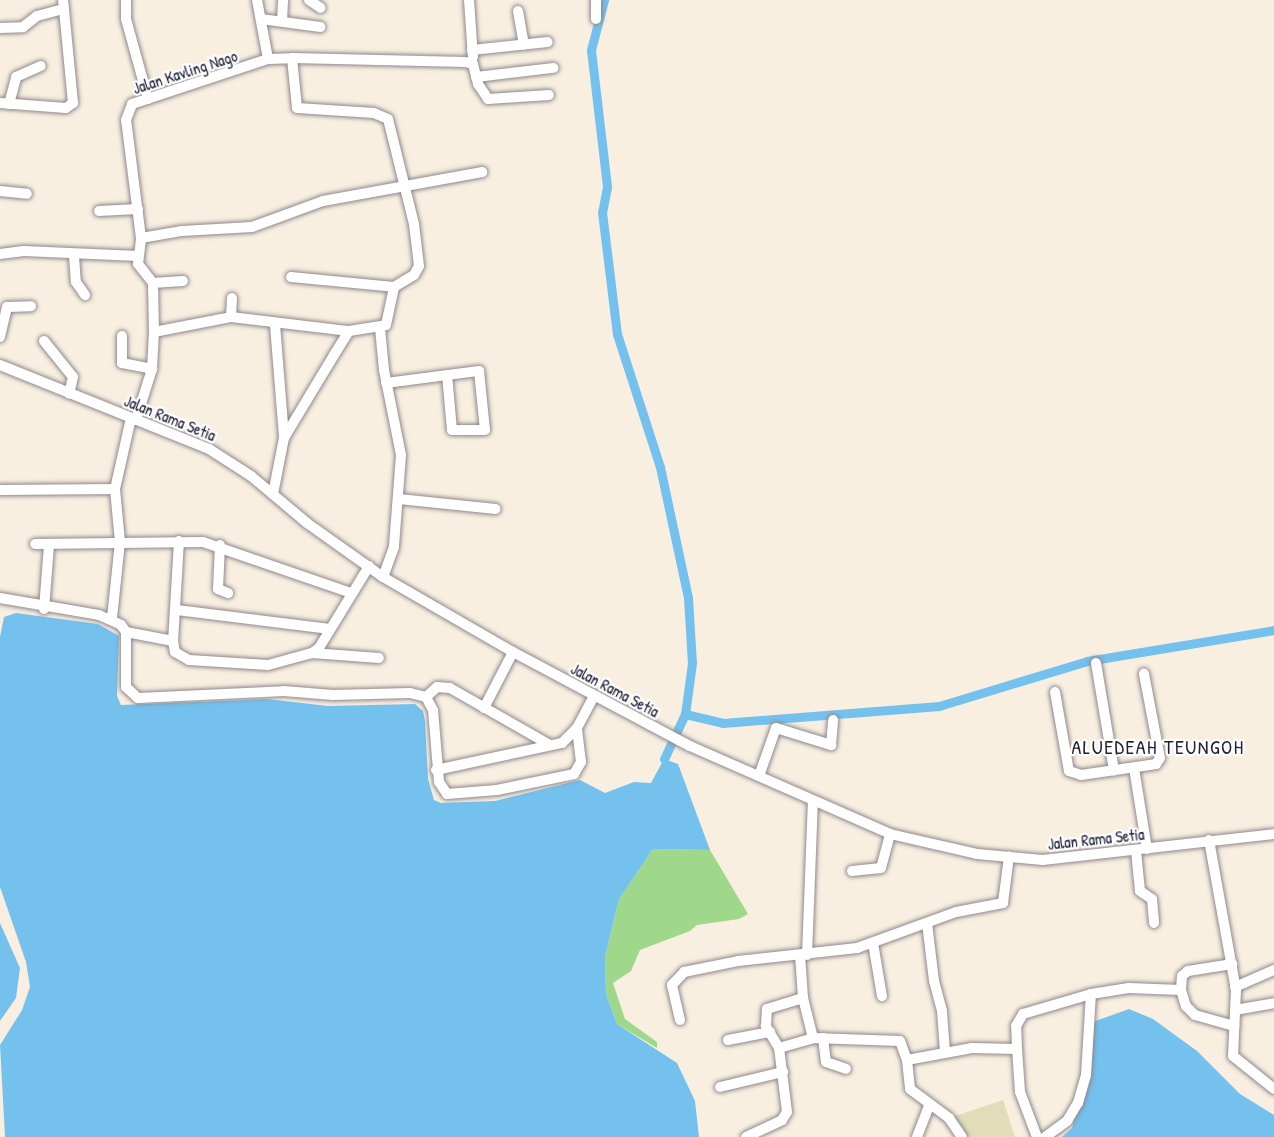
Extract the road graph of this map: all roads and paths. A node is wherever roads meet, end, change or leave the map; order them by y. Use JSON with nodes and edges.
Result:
{"nodes":[{"id":1,"x":126,"y":0,"type":"edge"},
{"id":2,"x":257,"y":0,"type":"edge"},
{"id":3,"x":284,"y":0,"type":"edge"},
{"id":4,"x":309,"y":0,"type":"edge"},
{"id":5,"x":469,"y":0,"type":"edge"},
{"id":6,"x":596,"y":0,"type":"edge"},
{"id":7,"x":64,"y":4,"type":"edge"},
{"id":8,"x":321,"y":8,"type":"dead end"},
{"id":9,"x":518,"y":11,"type":"dead end"},
{"id":10,"x":596,"y":19,"type":"dead end"},
{"id":11,"x":261,"y":20,"type":"junction"},
{"id":12,"x":282,"y":21,"type":"junction"},
{"id":13,"x":320,"y":27,"type":"dead end"},
{"id":14,"x":0,"y":28,"type":"edge"},
{"id":15,"x":548,"y":42,"type":"dead end"},
{"id":16,"x":524,"y":45,"type":"junction"},
{"id":17,"x":472,"y":50,"type":"junction"},
{"id":18,"x":292,"y":58,"type":"junction"},
{"id":19,"x":268,"y":59,"type":"junction"},
{"id":20,"x":473,"y":64,"type":"junction"},
{"id":21,"x":40,"y":66,"type":"dead end"},
{"id":22,"x":553,"y":68,"type":"dead end"},
{"id":23,"x":476,"y":77,"type":"junction"},
{"id":24,"x":549,"y":95,"type":"dead end"},
{"id":25,"x":148,"y":99,"type":"junction"},
{"id":26,"x":4,"y":104,"type":"edge"},
{"id":27,"x":482,"y":172,"type":"dead end"},
{"id":28,"x":405,"y":187,"type":"junction"},
{"id":29,"x":0,"y":191,"type":"edge"},
{"id":30,"x":27,"y":194,"type":"dead end"},
{"id":31,"x":138,"y":208,"type":"junction"},
{"id":32,"x":99,"y":212,"type":"dead end"},
{"id":33,"x":141,"y":238,"type":"junction"},
{"id":34,"x":0,"y":254,"type":"edge"},
{"id":35,"x":74,"y":256,"type":"junction"},
{"id":36,"x":138,"y":256,"type":"junction"},
{"id":37,"x":291,"y":277,"type":"dead end"},
{"id":38,"x":183,"y":281,"type":"dead end"},
{"id":39,"x":153,"y":283,"type":"junction"},
{"id":40,"x":394,"y":287,"type":"junction"},
{"id":41,"x":85,"y":295,"type":"dead end"},
{"id":42,"x":232,"y":298,"type":"dead end"},
{"id":43,"x":31,"y":306,"type":"dead end"},
{"id":44,"x":231,"y":317,"type":"junction"},
{"id":45,"x":275,"y":324,"type":"junction"},
{"id":46,"x":380,"y":328,"type":"junction"},
{"id":47,"x":349,"y":331,"type":"junction"},
{"id":48,"x":154,"y":332,"type":"junction"},
{"id":49,"x":122,"y":336,"type":"dead end"},
{"id":50,"x":0,"y":338,"type":"edge"},
{"id":51,"x":44,"y":341,"type":"dead end"},
{"id":52,"x":0,"y":365,"type":"edge"},
{"id":53,"x":152,"y":369,"type":"junction"},
{"id":54,"x":447,"y":375,"type":"junction"},
{"id":55,"x":386,"y":383,"type":"junction"},
{"id":56,"x":69,"y":394,"type":"junction"},
{"id":57,"x":134,"y":419,"type":"junction"},
{"id":58,"x":284,"y":438,"type":"junction"},
{"id":59,"x":115,"y":489,"type":"junction"},
{"id":60,"x":0,"y":490,"type":"edge"},
{"id":61,"x":273,"y":494,"type":"junction"},
{"id":62,"x":399,"y":499,"type":"junction"},
{"id":63,"x":495,"y":508,"type":"dead end"},
{"id":64,"x":179,"y":541,"type":"junction"},
{"id":65,"x":120,"y":542,"type":"junction"},
{"id":66,"x":35,"y":544,"type":"dead end"},
{"id":67,"x":49,"y":545,"type":"junction"},
{"id":68,"x":220,"y":545,"type":"junction"},
{"id":69,"x":369,"y":566,"type":"junction"},
{"id":70,"x":383,"y":577,"type":"junction"},
{"id":71,"x":228,"y":593,"type":"dead end"},
{"id":72,"x":351,"y":593,"type":"junction"},
{"id":73,"x":0,"y":598,"type":"edge"},
{"id":74,"x":44,"y":609,"type":"junction"},
{"id":75,"x":177,"y":610,"type":"junction"},
{"id":76,"x":112,"y":618,"type":"junction"},
{"id":77,"x":330,"y":629,"type":"junction"},
{"id":78,"x":126,"y":632,"type":"junction"},
{"id":79,"x":173,"y":641,"type":"junction"},
{"id":80,"x":513,"y":652,"type":"junction"},
{"id":81,"x":312,"y":653,"type":"junction"},
{"id":82,"x":379,"y":658,"type":"dead end"},
{"id":83,"x":1096,"y":663,"type":"dead end"},
{"id":84,"x":1144,"y":675,"type":"dead end"},
{"id":85,"x":1055,"y":692,"type":"dead end"},
{"id":86,"x":594,"y":696,"type":"junction"},
{"id":87,"x":426,"y":697,"type":"junction"},
{"id":88,"x":484,"y":708,"type":"junction"},
{"id":89,"x":833,"y":720,"type":"dead end"},
{"id":90,"x":577,"y":728,"type":"junction"},
{"id":91,"x":550,"y":745,"type":"junction"},
{"id":92,"x":1134,"y":768,"type":"junction"},
{"id":93,"x":436,"y":770,"type":"junction"},
{"id":94,"x":1114,"y":771,"type":"junction"},
{"id":95,"x":759,"y":776,"type":"junction"},
{"id":96,"x":813,"y":801,"type":"junction"},
{"id":97,"x":890,"y":834,"type":"junction"},
{"id":98,"x":1274,"y":834,"type":"edge"},
{"id":99,"x":1209,"y":840,"type":"junction"},
{"id":100,"x":1141,"y":850,"type":"junction"},
{"id":101,"x":1009,"y":856,"type":"junction"},
{"id":102,"x":852,"y":871,"type":"dead end"},
{"id":103,"x":927,"y":923,"type":"junction"},
{"id":104,"x":1154,"y":923,"type":"dead end"},
{"id":105,"x":873,"y":943,"type":"junction"},
{"id":106,"x":804,"y":955,"type":"junction"},
{"id":107,"x":1232,"y":964,"type":"junction"},
{"id":108,"x":1274,"y":970,"type":"edge"},
{"id":109,"x":1235,"y":987,"type":"junction"},
{"id":110,"x":1181,"y":990,"type":"junction"},
{"id":111,"x":1091,"y":994,"type":"junction"},
{"id":112,"x":882,"y":996,"type":"dead end"},
{"id":113,"x":803,"y":998,"type":"junction"},
{"id":114,"x":1274,"y":1003,"type":"edge"},
{"id":115,"x":1235,"y":1010,"type":"junction"},
{"id":116,"x":680,"y":1020,"type":"dead end"},
{"id":117,"x":1234,"y":1026,"type":"junction"},
{"id":118,"x":770,"y":1032,"type":"junction"},
{"id":119,"x":818,"y":1038,"type":"junction"},
{"id":120,"x":728,"y":1040,"type":"dead end"},
{"id":121,"x":779,"y":1048,"type":"junction"},
{"id":122,"x":1017,"y":1049,"type":"junction"},
{"id":123,"x":945,"y":1052,"type":"junction"},
{"id":124,"x":907,"y":1060,"type":"junction"},
{"id":125,"x":846,"y":1069,"type":"dead end"},
{"id":126,"x":783,"y":1072,"type":"junction"},
{"id":127,"x":720,"y":1087,"type":"dead end"},
{"id":128,"x":1274,"y":1089,"type":"edge"},
{"id":129,"x":929,"y":1105,"type":"junction"},
{"id":130,"x":760,"y":1134,"type":"edge"},
{"id":131,"x":746,"y":1137,"type":"edge"},
{"id":132,"x":917,"y":1137,"type":"edge"},
{"id":133,"x":962,"y":1137,"type":"edge"},
{"id":134,"x":1037,"y":1137,"type":"edge"},
{"id":135,"x":1045,"y":1137,"type":"edge"}],
"edges":[{"from":1,"to":25,"type":"street"},
{"from":2,"to":11,"type":"street"},
{"from":3,"to":12,"type":"street"},
{"from":4,"to":8,"type":"street"},
{"from":5,"to":17,"type":"street"},
{"from":6,"to":10,"type":"street"},
{"from":7,"to":14,"type":"street"},
{"from":7,"to":26,"type":"street"},
{"from":9,"to":16,"type":"street"},
{"from":11,"to":12,"type":"street"},
{"from":11,"to":19,"type":"street"},
{"from":12,"to":13,"type":"street"},
{"from":15,"to":16,"type":"street"},
{"from":16,"to":17,"type":"street"},
{"from":17,"to":20,"type":"street"},
{"from":18,"to":19,"type":"street","name":"Jalan Kavling Nago"},
{"from":18,"to":20,"type":"street","name":"Jalan Kavling Nago"},
{"from":18,"to":28,"type":"street"},
{"from":19,"to":25,"type":"street","name":"Jalan Kavling Nago"},
{"from":20,"to":23,"type":"street"},
{"from":21,"to":26,"type":"street"},
{"from":22,"to":23,"type":"street"},
{"from":23,"to":24,"type":"street"},
{"from":25,"to":31,"type":"street","name":"Jalan Kavling Nago"},
{"from":27,"to":28,"type":"street"},
{"from":28,"to":33,"type":"street"},
{"from":28,"to":40,"type":"street"},
{"from":29,"to":30,"type":"street"},
{"from":31,"to":32,"type":"street"},
{"from":31,"to":33,"type":"street","name":"Jalan Kavling Nago"},
{"from":33,"to":36,"type":"street","name":"Jalan Kavling Nago"},
{"from":34,"to":35,"type":"street"},
{"from":35,"to":36,"type":"street"},
{"from":35,"to":41,"type":"street"},
{"from":36,"to":39,"type":"street"},
{"from":37,"to":40,"type":"street"},
{"from":38,"to":39,"type":"street"},
{"from":39,"to":48,"type":"street"},
{"from":40,"to":46,"type":"street"},
{"from":42,"to":44,"type":"street"},
{"from":43,"to":50,"type":"street"},
{"from":44,"to":45,"type":"street"},
{"from":44,"to":48,"type":"street"},
{"from":45,"to":47,"type":"street"},
{"from":45,"to":58,"type":"street"},
{"from":46,"to":47,"type":"street"},
{"from":46,"to":55,"type":"street"},
{"from":47,"to":58,"type":"street"},
{"from":48,"to":53,"type":"street"},
{"from":49,"to":53,"type":"street"},
{"from":51,"to":56,"type":"street"},
{"from":52,"to":56,"type":"street","name":"Jalan Rama Setia"},
{"from":53,"to":57,"type":"street"},
{"from":54,"to":54,"type":"street"},
{"from":54,"to":55,"type":"street"},
{"from":55,"to":62,"type":"street"},
{"from":56,"to":57,"type":"street","name":"Jalan Rama Setia"},
{"from":57,"to":59,"type":"street"},
{"from":57,"to":61,"type":"street","name":"Jalan Rama Setia"},
{"from":58,"to":61,"type":"street"},
{"from":59,"to":60,"type":"street"},
{"from":59,"to":65,"type":"street"},
{"from":61,"to":69,"type":"street","name":"Jalan Rama Setia"},
{"from":62,"to":63,"type":"street"},
{"from":62,"to":70,"type":"street"},
{"from":64,"to":65,"type":"street"},
{"from":64,"to":68,"type":"street"},
{"from":64,"to":75,"type":"street"},
{"from":65,"to":67,"type":"street"},
{"from":65,"to":76,"type":"street"},
{"from":66,"to":67,"type":"street"},
{"from":67,"to":74,"type":"street"},
{"from":68,"to":71,"type":"street"},
{"from":68,"to":72,"type":"street"},
{"from":69,"to":70,"type":"street","name":"Jalan Rama Setia"},
{"from":69,"to":72,"type":"street"},
{"from":70,"to":80,"type":"street","name":"Jalan Rama Setia"},
{"from":72,"to":77,"type":"street"},
{"from":73,"to":74,"type":"street"},
{"from":74,"to":76,"type":"street"},
{"from":75,"to":77,"type":"street"},
{"from":75,"to":79,"type":"street"},
{"from":76,"to":78,"type":"street"},
{"from":77,"to":81,"type":"street"},
{"from":78,"to":79,"type":"street"},
{"from":78,"to":87,"type":"street"},
{"from":79,"to":81,"type":"street"},
{"from":80,"to":86,"type":"street","name":"Jalan Rama Setia"},
{"from":80,"to":88,"type":"street"},
{"from":81,"to":82,"type":"street"},
{"from":83,"to":94,"type":"street"},
{"from":84,"to":92,"type":"street"},
{"from":85,"to":94,"type":"street"},
{"from":86,"to":90,"type":"street"},
{"from":86,"to":95,"type":"street","name":"Jalan Rama Setia"},
{"from":87,"to":88,"type":"street"},
{"from":87,"to":93,"type":"street"},
{"from":88,"to":91,"type":"street"},
{"from":89,"to":95,"type":"street"},
{"from":90,"to":91,"type":"street"},
{"from":90,"to":93,"type":"street"},
{"from":91,"to":93,"type":"street"},
{"from":92,"to":94,"type":"street"},
{"from":92,"to":100,"type":"street"},
{"from":95,"to":96,"type":"street","name":"Jalan Rama Setia"},
{"from":96,"to":97,"type":"street","name":"Jalan Rama Setia"},
{"from":96,"to":106,"type":"street"},
{"from":97,"to":101,"type":"street","name":"Jalan Rama Setia"},
{"from":97,"to":102,"type":"street"},
{"from":98,"to":99,"type":"street","name":"Jalan Rama Setia"},
{"from":99,"to":100,"type":"street","name":"Jalan Rama Setia"},
{"from":99,"to":107,"type":"street"},
{"from":100,"to":101,"type":"street","name":"Jalan Rama Setia"},
{"from":100,"to":104,"type":"street"},
{"from":101,"to":103,"type":"street"},
{"from":103,"to":105,"type":"street"},
{"from":103,"to":123,"type":"street"},
{"from":105,"to":106,"type":"street"},
{"from":105,"to":112,"type":"street"},
{"from":106,"to":113,"type":"street"},
{"from":106,"to":116,"type":"street"},
{"from":107,"to":109,"type":"street"},
{"from":107,"to":110,"type":"street"},
{"from":108,"to":109,"type":"street"},
{"from":109,"to":115,"type":"street"},
{"from":110,"to":111,"type":"street"},
{"from":110,"to":117,"type":"street"},
{"from":111,"to":122,"type":"street"},
{"from":111,"to":135,"type":"street"},
{"from":113,"to":118,"type":"street"},
{"from":113,"to":119,"type":"street"},
{"from":114,"to":115,"type":"street"},
{"from":115,"to":117,"type":"street"},
{"from":117,"to":128,"type":"street"},
{"from":118,"to":120,"type":"street"},
{"from":118,"to":121,"type":"street"},
{"from":119,"to":121,"type":"street"},
{"from":119,"to":124,"type":"street"},
{"from":119,"to":125,"type":"street"},
{"from":121,"to":126,"type":"street"},
{"from":122,"to":123,"type":"street"},
{"from":122,"to":134,"type":"street"},
{"from":123,"to":124,"type":"street"},
{"from":124,"to":129,"type":"street"},
{"from":126,"to":127,"type":"street"},
{"from":126,"to":130,"type":"street"},
{"from":129,"to":132,"type":"street"},
{"from":129,"to":133,"type":"street"},
{"from":130,"to":131,"type":"street"}]}
